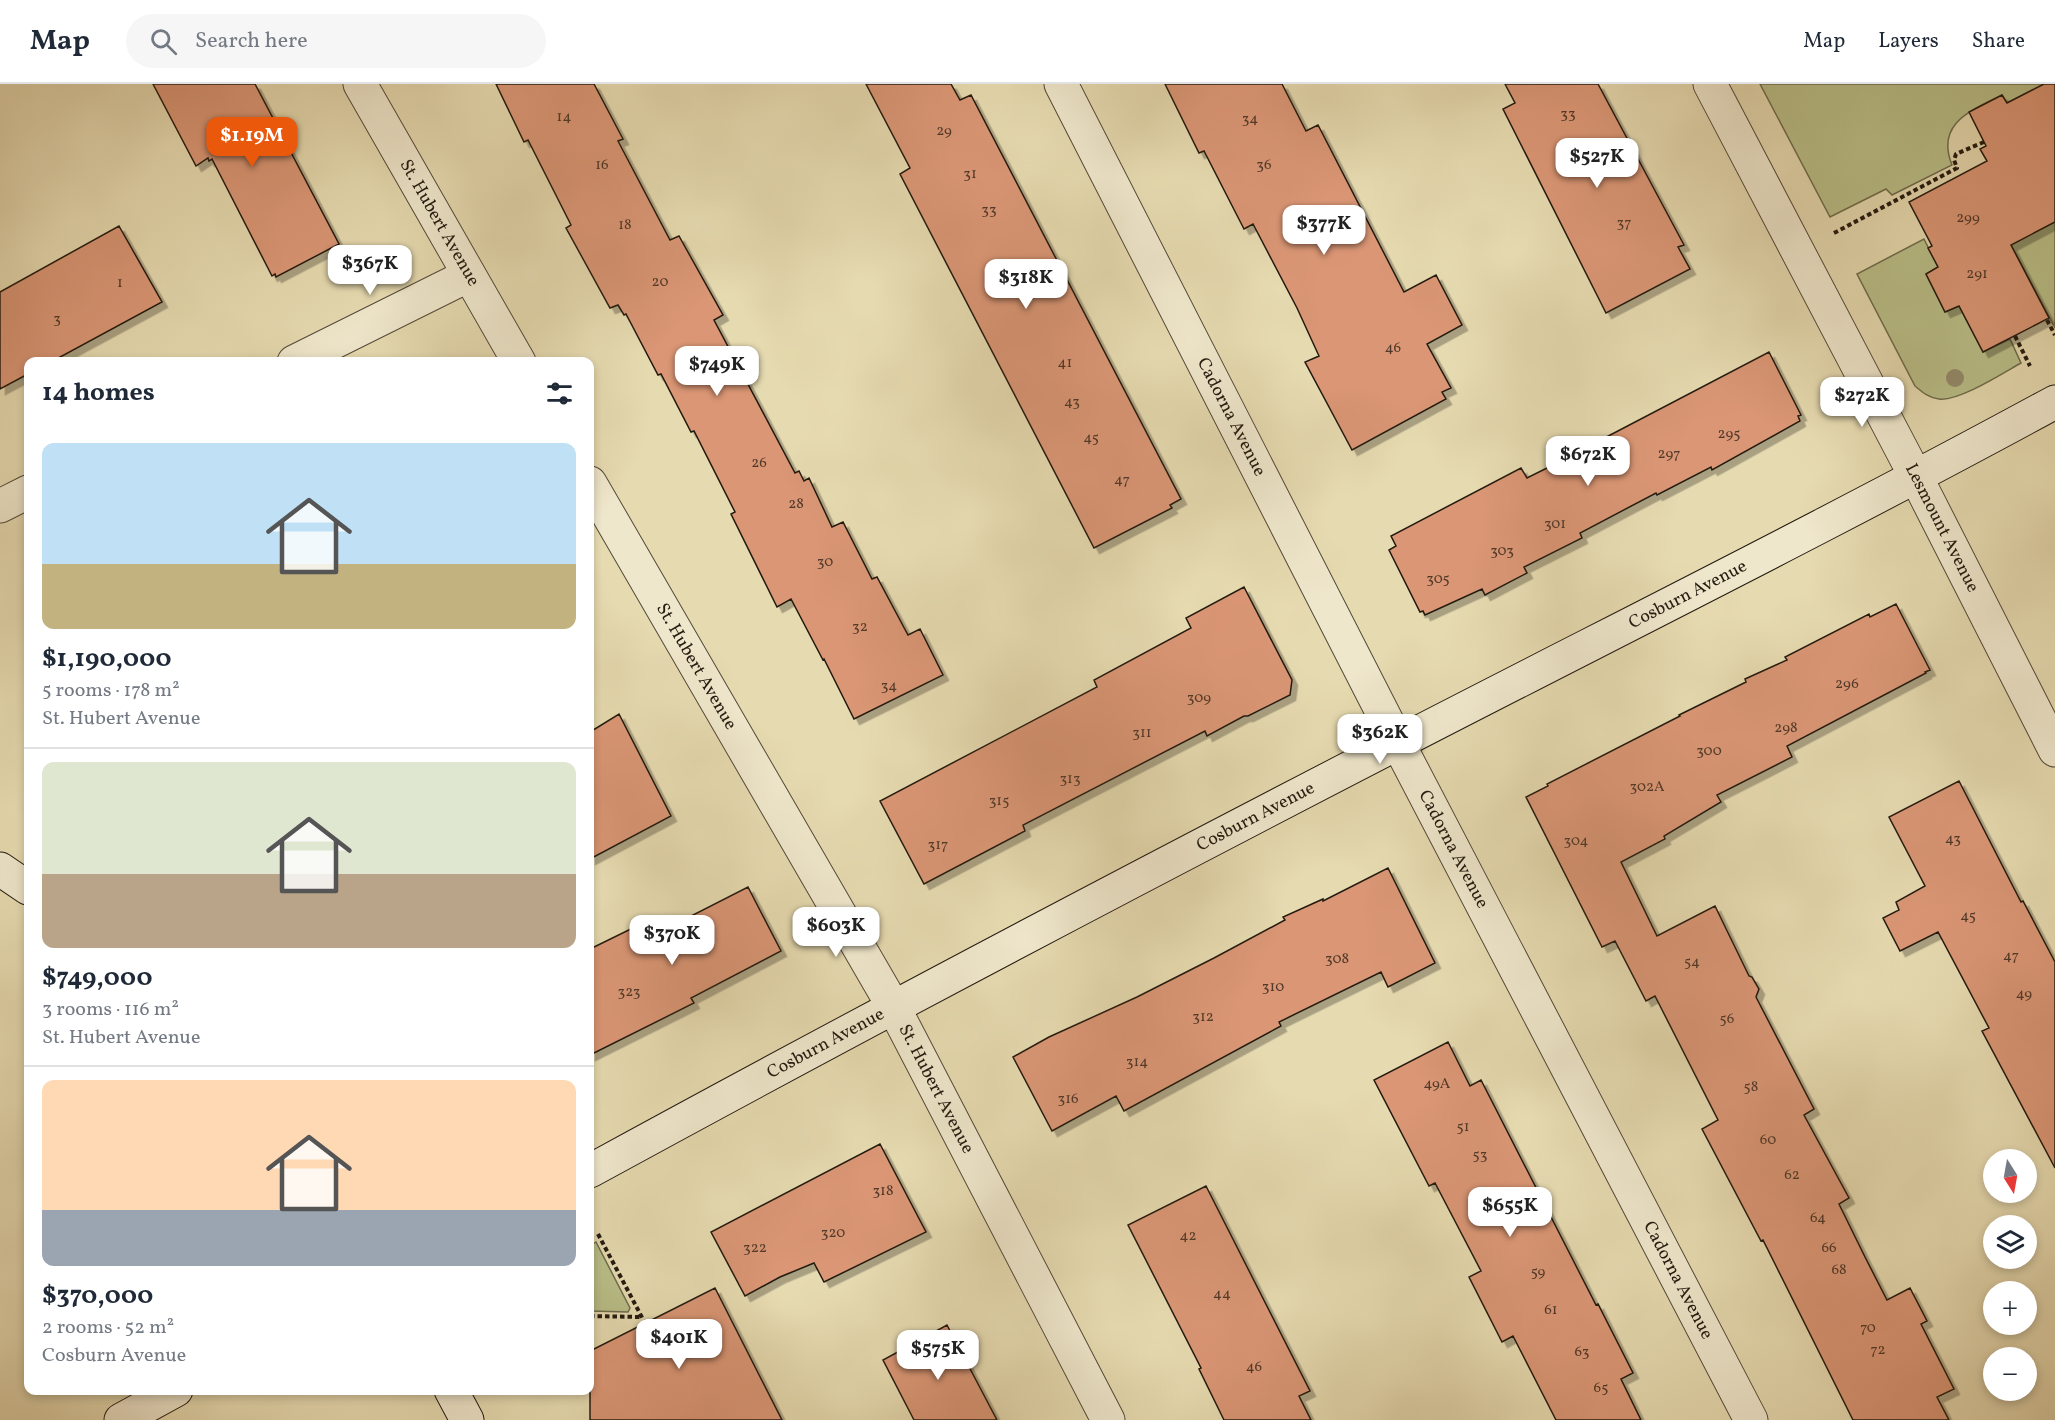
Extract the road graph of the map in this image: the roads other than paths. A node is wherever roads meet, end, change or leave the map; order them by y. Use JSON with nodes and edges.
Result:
{"nodes":[{"id":1,"x":360,"y":84,"type":"edge"},
{"id":2,"x":1061,"y":84,"type":"edge"},
{"id":3,"x":1710,"y":84,"type":"edge"},
{"id":4,"x":469,"y":275,"type":"junction"},
{"id":5,"x":304,"y":357,"type":"edge"},
{"id":6,"x":516,"y":357,"type":"edge"},
{"id":7,"x":2055,"y":402,"type":"edge"},
{"id":8,"x":1917,"y":477,"type":"junction"},
{"id":9,"x":594,"y":490,"type":"edge"},
{"id":10,"x":24,"y":494,"type":"edge"},
{"id":11,"x":0,"y":506,"type":"edge"},
{"id":12,"x":1398,"y":743,"type":"junction"},
{"id":13,"x":2055,"y":750,"type":"edge"},
{"id":14,"x":0,"y":869,"type":"edge"},
{"id":15,"x":24,"y":885,"type":"edge"},
{"id":16,"x":893,"y":1006,"type":"junction"},
{"id":17,"x":594,"y":1169,"type":"edge"},
{"id":18,"x":167,"y":1395,"type":"edge"},
{"id":19,"x":454,"y":1395,"type":"edge"},
{"id":20,"x":121,"y":1420,"type":"edge"},
{"id":21,"x":466,"y":1420,"type":"edge"},
{"id":22,"x":1108,"y":1420,"type":"edge"},
{"id":23,"x":1751,"y":1420,"type":"edge"}],
"edges":[{"from":1,"to":4,"type":"street","name":"St. Hubert Avenue"},
{"from":2,"to":12,"type":"street","name":"Cadorna Avenue"},
{"from":3,"to":8,"type":"street","name":"Lesmount Avenue"},
{"from":4,"to":5,"type":"street"},
{"from":4,"to":6,"type":"street","name":"St. Hubert Avenue"},
{"from":7,"to":8,"type":"street","name":"Cosburn Avenue"},
{"from":8,"to":12,"type":"street","name":"Cosburn Avenue"},
{"from":8,"to":13,"type":"street","name":"Lesmount Avenue"},
{"from":9,"to":16,"type":"street","name":"St. Hubert Avenue"},
{"from":10,"to":11,"type":"street"},
{"from":12,"to":16,"type":"street","name":"Cosburn Avenue"},
{"from":12,"to":23,"type":"street","name":"Cadorna Avenue"},
{"from":14,"to":15,"type":"street"},
{"from":16,"to":17,"type":"street","name":"Cosburn Avenue"},
{"from":16,"to":22,"type":"street","name":"St. Hubert Avenue"},
{"from":18,"to":20,"type":"street"},
{"from":19,"to":21,"type":"street"}]}
